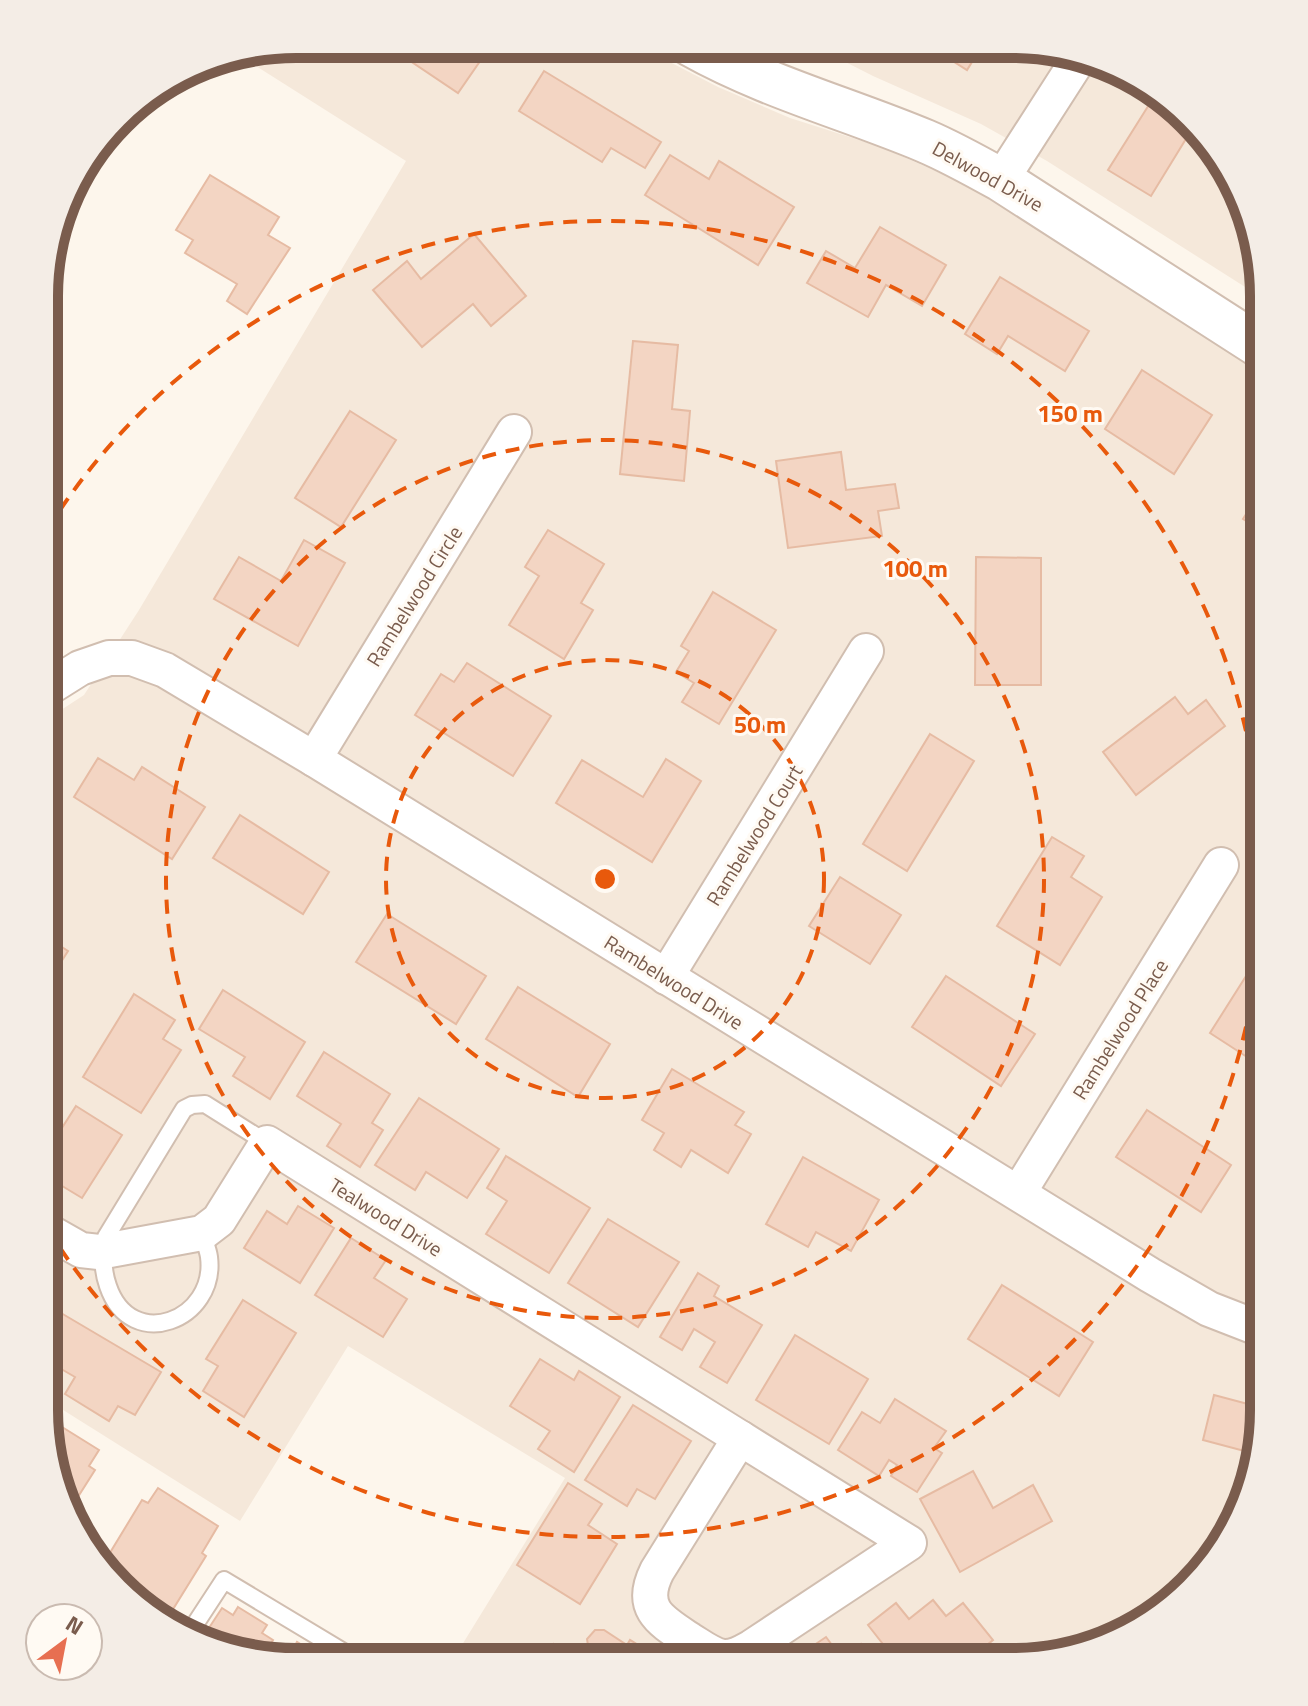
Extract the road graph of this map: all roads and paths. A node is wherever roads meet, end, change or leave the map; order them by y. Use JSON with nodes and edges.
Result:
{"nodes":[{"id":1,"x":718,"y":58,"type":"edge"},
{"id":2,"x":1074,"y":66,"type":"edge"},
{"id":3,"x":1001,"y":180,"type":"junction"},
{"id":4,"x":1250,"y":340,"type":"edge"},
{"id":5,"x":514,"y":432,"type":"dead end"},
{"id":6,"x":866,"y":651,"type":"dead end"},
{"id":7,"x":58,"y":682,"type":"edge"},
{"id":8,"x":314,"y":759,"type":"junction"},
{"id":9,"x":1221,"y":865,"type":"dead end"},
{"id":10,"x":666,"y":977,"type":"junction"},
{"id":11,"x":267,"y":1143,"type":"junction"},
{"id":12,"x":1019,"y":1192,"type":"junction"},
{"id":13,"x":202,"y":1233,"type":"junction"},
{"id":14,"x":58,"y":1237,"type":"edge"},
{"id":15,"x":103,"y":1252,"type":"junction"},
{"id":16,"x":1249,"y":1325,"type":"edge"},
{"id":17,"x":740,"y":1438,"type":"junction"},
{"id":18,"x":195,"y":1625,"type":"edge"},
{"id":19,"x":337,"y":1648,"type":"edge"},
{"id":20,"x":702,"y":1648,"type":"edge"},
{"id":21,"x":750,"y":1648,"type":"edge"}],
"edges":[{"from":1,"to":3,"type":"street","name":"Delwood Drive"},
{"from":2,"to":3,"type":"street"},
{"from":3,"to":4,"type":"street","name":"Delwood Drive"},
{"from":5,"to":8,"type":"street","name":"Rambelwood Circle"},
{"from":6,"to":10,"type":"street","name":"Rambelwood Court"},
{"from":7,"to":8,"type":"street","name":"Rambelwood Drive"},
{"from":8,"to":10,"type":"street","name":"Rambelwood Drive"},
{"from":9,"to":12,"type":"street","name":"Rambelwood Place"},
{"from":10,"to":12,"type":"street","name":"Rambelwood Drive"},
{"from":11,"to":13,"type":"street"},
{"from":11,"to":15,"type":"lane"},
{"from":11,"to":17,"type":"street","name":"Tealwood Drive"},
{"from":12,"to":16,"type":"street","name":"Rambelwood Drive"},
{"from":13,"to":15,"type":"street"},
{"from":13,"to":15,"type":"lane"},
{"from":14,"to":15,"type":"street"},
{"from":17,"to":20,"type":"street","name":"Tealwood Drive"},
{"from":17,"to":21,"type":"street","name":"Tealwood Drive"},
{"from":18,"to":19,"type":"lane"}]}
